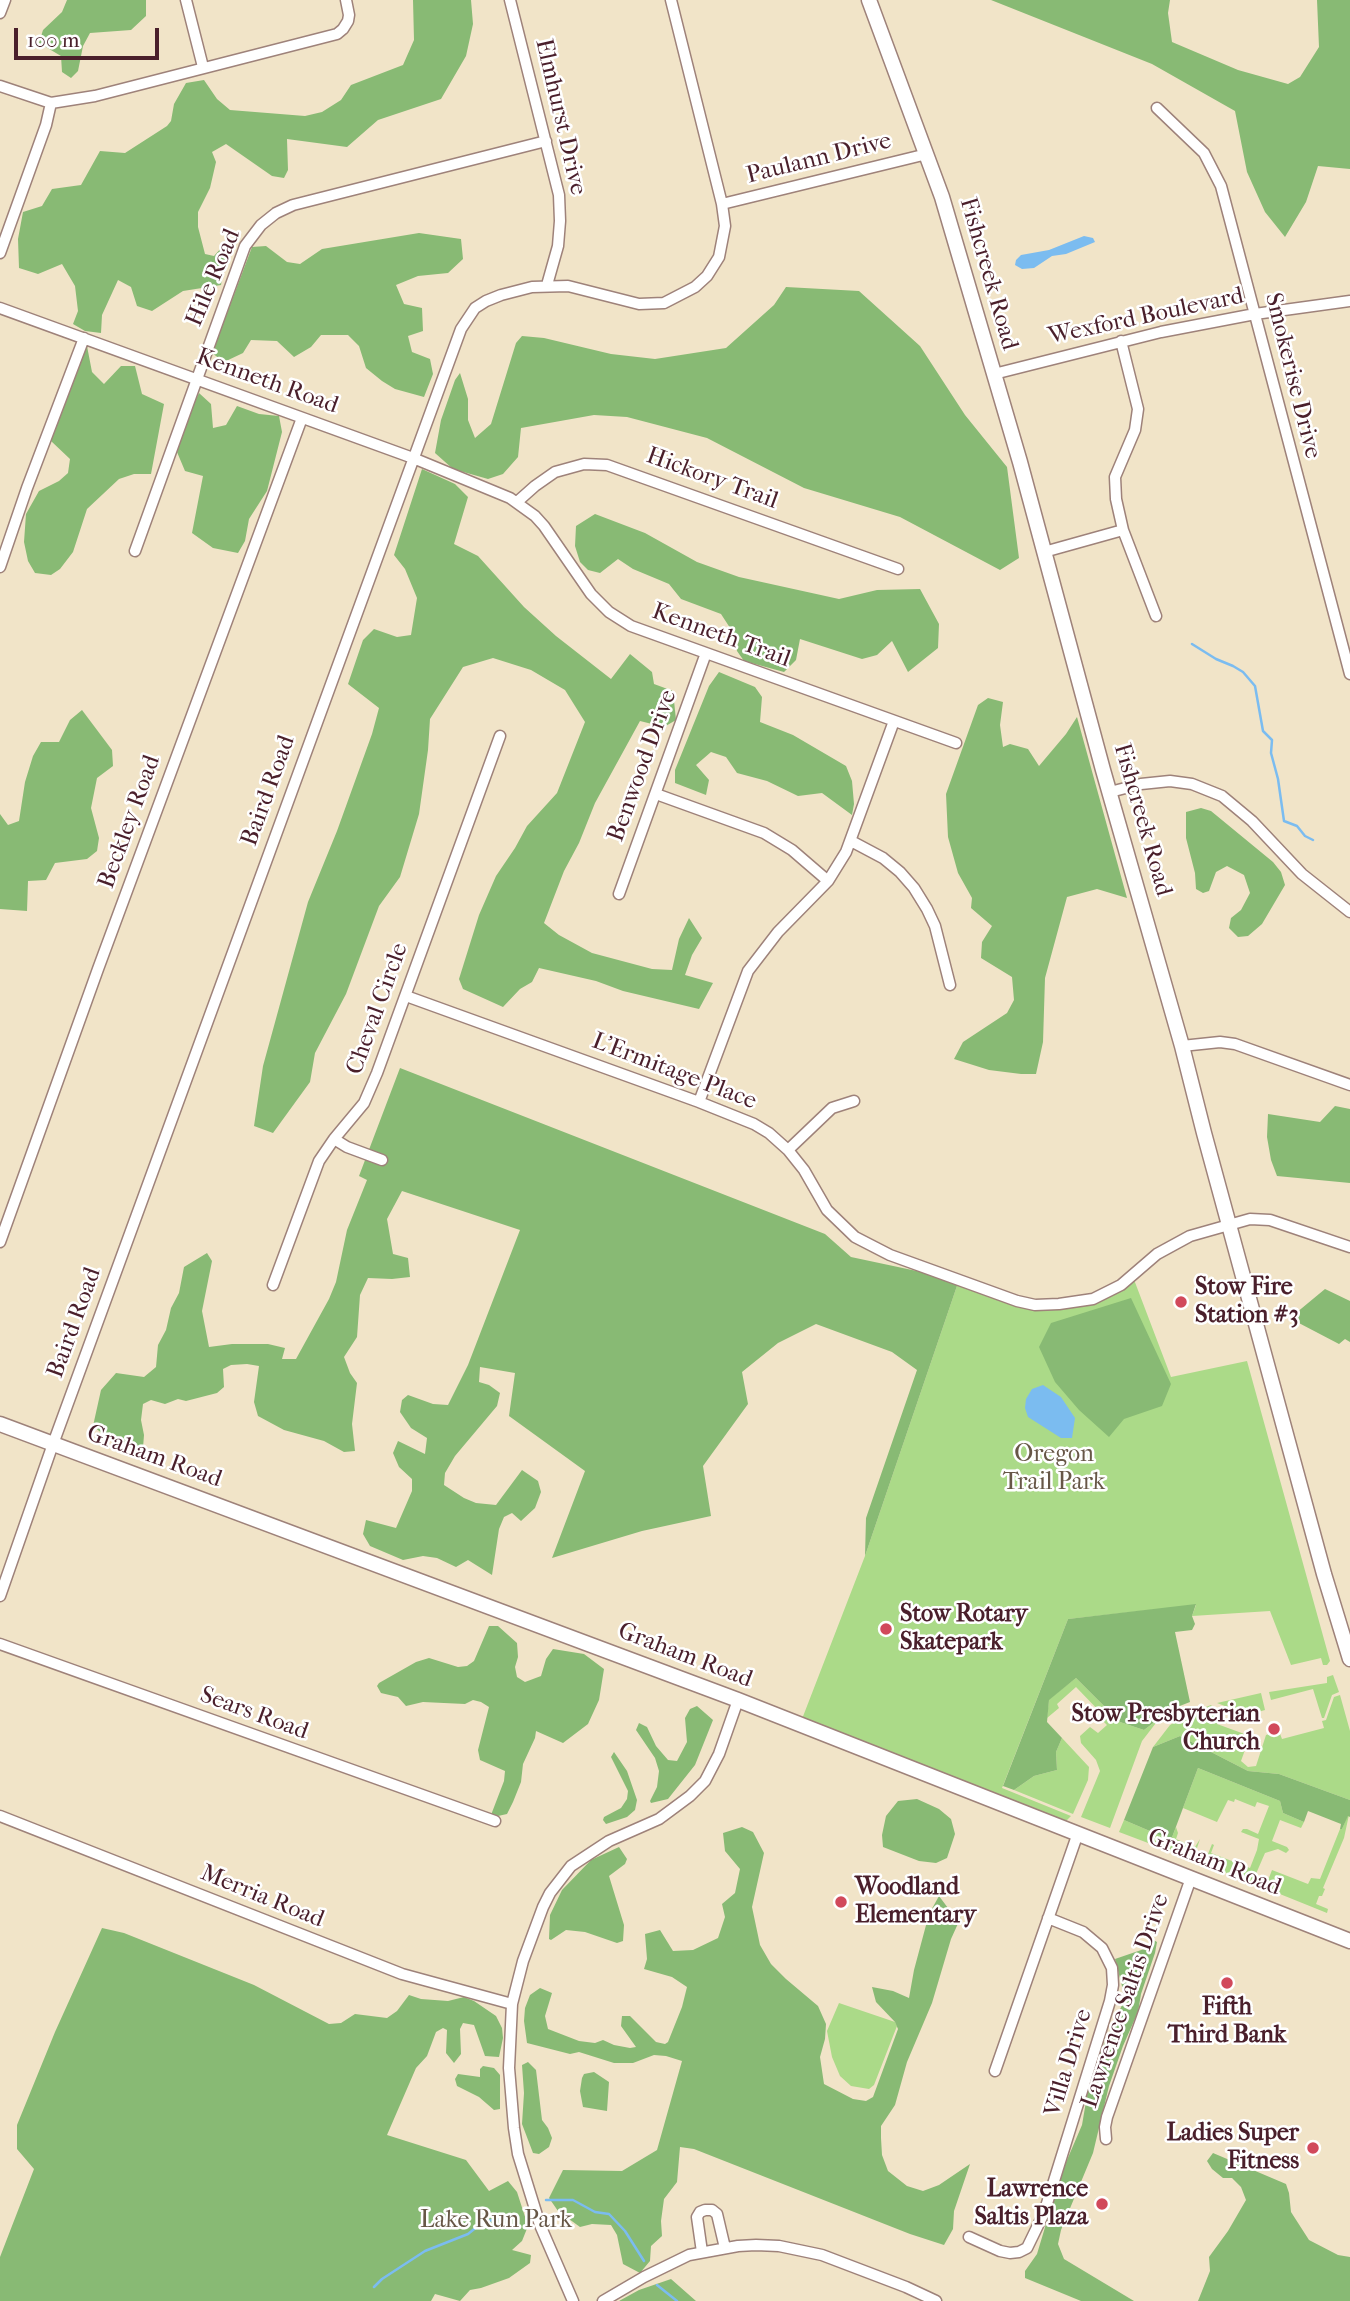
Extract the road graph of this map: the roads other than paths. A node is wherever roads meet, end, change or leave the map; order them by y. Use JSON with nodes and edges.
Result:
{"nodes":[{"id":1,"x":5,"y":0,"type":"edge"},
{"id":2,"x":186,"y":0,"type":"edge"},
{"id":3,"x":346,"y":0,"type":"edge"},
{"id":4,"x":510,"y":0,"type":"edge"},
{"id":5,"x":671,"y":0,"type":"edge"},
{"id":6,"x":869,"y":0,"type":"edge"},
{"id":7,"x":0,"y":13,"type":"edge"},
{"id":8,"x":203,"y":67,"type":"junction"},
{"id":9,"x":0,"y":86,"type":"edge"},
{"id":10,"x":51,"y":103,"type":"junction"},
{"id":11,"x":1157,"y":108,"type":"dead end"},
{"id":12,"x":546,"y":141,"type":"junction"},
{"id":13,"x":927,"y":154,"type":"junction"},
{"id":14,"x":722,"y":204,"type":"junction"},
{"id":15,"x":0,"y":253,"type":"edge"},
{"id":16,"x":547,"y":285,"type":"junction"},
{"id":17,"x":1350,"y":301,"type":"edge"},
{"id":18,"x":0,"y":307,"type":"edge"},
{"id":19,"x":1255,"y":314,"type":"junction"},
{"id":20,"x":84,"y":338,"type":"junction"},
{"id":21,"x":1121,"y":341,"type":"junction"},
{"id":22,"x":994,"y":374,"type":"junction"},
{"id":23,"x":196,"y":379,"type":"junction"},
{"id":24,"x":302,"y":418,"type":"junction"},
{"id":25,"x":413,"y":458,"type":"junction"},
{"id":26,"x":517,"y":502,"type":"junction"},
{"id":27,"x":1123,"y":530,"type":"junction"},
{"id":28,"x":135,"y":551,"type":"dead end"},
{"id":29,"x":1044,"y":552,"type":"junction"},
{"id":30,"x":0,"y":567,"type":"edge"},
{"id":31,"x":898,"y":569,"type":"dead end"},
{"id":32,"x":1156,"y":616,"type":"dead end"},
{"id":33,"x":706,"y":653,"type":"junction"},
{"id":34,"x":1350,"y":671,"type":"edge"},
{"id":35,"x":894,"y":720,"type":"junction"},
{"id":36,"x":500,"y":736,"type":"dead end"},
{"id":37,"x":956,"y":743,"type":"dead end"},
{"id":38,"x":1110,"y":792,"type":"junction"},
{"id":39,"x":656,"y":794,"type":"junction"},
{"id":40,"x":851,"y":841,"type":"junction"},
{"id":41,"x":828,"y":881,"type":"junction"},
{"id":42,"x":619,"y":894,"type":"dead end"},
{"id":43,"x":1350,"y":912,"type":"edge"},
{"id":44,"x":950,"y":985,"type":"dead end"},
{"id":45,"x":406,"y":996,"type":"junction"},
{"id":46,"x":1182,"y":1046,"type":"junction"},
{"id":47,"x":1350,"y":1085,"type":"edge"},
{"id":48,"x":854,"y":1101,"type":"dead end"},
{"id":49,"x":699,"y":1102,"type":"junction"},
{"id":50,"x":334,"y":1139,"type":"junction"},
{"id":51,"x":788,"y":1150,"type":"junction"},
{"id":52,"x":382,"y":1160,"type":"dead end"},
{"id":53,"x":1228,"y":1224,"type":"junction"},
{"id":54,"x":0,"y":1242,"type":"edge"},
{"id":55,"x":1350,"y":1247,"type":"edge"},
{"id":56,"x":273,"y":1285,"type":"dead end"},
{"id":57,"x":0,"y":1424,"type":"edge"},
{"id":58,"x":53,"y":1444,"type":"junction"},
{"id":59,"x":0,"y":1596,"type":"edge"},
{"id":60,"x":0,"y":1644,"type":"edge"},
{"id":61,"x":1350,"y":1659,"type":"edge"},
{"id":62,"x":738,"y":1700,"type":"junction"},
{"id":63,"x":0,"y":1816,"type":"edge"},
{"id":64,"x":495,"y":1821,"type":"dead end"},
{"id":65,"x":1078,"y":1833,"type":"junction"},
{"id":66,"x":1191,"y":1878,"type":"junction"},
{"id":67,"x":1048,"y":1919,"type":"junction"},
{"id":68,"x":1350,"y":1941,"type":"edge"},
{"id":69,"x":512,"y":2004,"type":"junction"},
{"id":70,"x":995,"y":2071,"type":"dead end"},
{"id":71,"x":1106,"y":2138,"type":"dead end"},
{"id":72,"x":969,"y":2237,"type":"dead end"},
{"id":73,"x":725,"y":2248,"type":"junction"},
{"id":74,"x":702,"y":2252,"type":"junction"},
{"id":75,"x":573,"y":2301,"type":"edge"},
{"id":76,"x":603,"y":2301,"type":"edge"},
{"id":77,"x":936,"y":2301,"type":"edge"}],
"edges":[{"from":1,"to":7,"type":"street"},
{"from":2,"to":8,"type":"street"},
{"from":3,"to":8,"type":"street"},
{"from":4,"to":12,"type":"street","name":"Elmhurst Drive"},
{"from":5,"to":14,"type":"street","name":"Baird Road"},
{"from":6,"to":13,"type":"main road","name":"Fishcreek Road"},
{"from":8,"to":10,"type":"street"},
{"from":9,"to":10,"type":"street"},
{"from":10,"to":15,"type":"street"},
{"from":11,"to":19,"type":"street","name":"Smokerise Drive"},
{"from":12,"to":16,"type":"street","name":"Elmhurst Drive"},
{"from":12,"to":23,"type":"street","name":"Hile Road"},
{"from":13,"to":14,"type":"street","name":"Paulann Drive"},
{"from":13,"to":22,"type":"main road","name":"Fishcreek Road"},
{"from":14,"to":16,"type":"street","name":"Baird Road"},
{"from":16,"to":25,"type":"street","name":"Baird Road"},
{"from":17,"to":19,"type":"street","name":"Wexford Boulevard"},
{"from":18,"to":20,"type":"street","name":"Kenneth Road"},
{"from":19,"to":21,"type":"street","name":"Wexford Boulevard"},
{"from":19,"to":34,"type":"street","name":"Smokerise Drive"},
{"from":20,"to":23,"type":"street","name":"Kenneth Road"},
{"from":20,"to":30,"type":"street"},
{"from":21,"to":22,"type":"street","name":"Wexford Boulevard"},
{"from":21,"to":27,"type":"street"},
{"from":22,"to":29,"type":"main road","name":"Fishcreek Road"},
{"from":23,"to":24,"type":"street","name":"Kenneth Road"},
{"from":23,"to":28,"type":"street","name":"Hile Road"},
{"from":24,"to":25,"type":"street","name":"Kenneth Road"},
{"from":24,"to":54,"type":"street","name":"Beckley Road"},
{"from":25,"to":26,"type":"street","name":"Kenneth Road"},
{"from":25,"to":58,"type":"street","name":"Baird Road"},
{"from":26,"to":31,"type":"street","name":"Hickory Trail"},
{"from":26,"to":33,"type":"street","name":"Kenneth Trail"},
{"from":27,"to":29,"type":"street"},
{"from":27,"to":32,"type":"street"},
{"from":29,"to":38,"type":"main road","name":"Fishcreek Road"},
{"from":33,"to":35,"type":"street","name":"Kenneth Trail"},
{"from":33,"to":39,"type":"street","name":"Benwood Drive"},
{"from":35,"to":37,"type":"street","name":"Kenneth Trail"},
{"from":35,"to":40,"type":"street"},
{"from":36,"to":45,"type":"street","name":"Cheval Circle"},
{"from":38,"to":43,"type":"street"},
{"from":38,"to":46,"type":"main road","name":"Fishcreek Road"},
{"from":39,"to":41,"type":"street"},
{"from":39,"to":42,"type":"street","name":"Benwood Drive"},
{"from":40,"to":41,"type":"street"},
{"from":40,"to":44,"type":"street"},
{"from":41,"to":49,"type":"street"},
{"from":45,"to":49,"type":"street","name":"L'Ermitage Place"},
{"from":45,"to":50,"type":"street","name":"Cheval Circle"},
{"from":46,"to":47,"type":"street"},
{"from":46,"to":53,"type":"main road","name":"Fishcreek Road"},
{"from":48,"to":51,"type":"street"},
{"from":49,"to":51,"type":"street","name":"L'Ermitage Place"},
{"from":50,"to":52,"type":"street"},
{"from":50,"to":56,"type":"street","name":"Cheval Circle"},
{"from":51,"to":53,"type":"street","name":"L'Ermitage Place"},
{"from":53,"to":55,"type":"street","name":"L'Ermitage Place"},
{"from":53,"to":61,"type":"main road","name":"Fishcreek Road"},
{"from":57,"to":58,"type":"main road","name":"Graham Road"},
{"from":58,"to":59,"type":"street","name":"Baird Road"},
{"from":58,"to":62,"type":"main road","name":"Graham Road"},
{"from":60,"to":64,"type":"street","name":"Sears Road"},
{"from":62,"to":65,"type":"main road","name":"Graham Road"},
{"from":62,"to":69,"type":"street"},
{"from":63,"to":69,"type":"street","name":"Merria Road"},
{"from":65,"to":66,"type":"main road","name":"Graham Road"},
{"from":65,"to":67,"type":"street"},
{"from":66,"to":68,"type":"main road","name":"Graham Road"},
{"from":66,"to":71,"type":"street","name":"Lawrence Saltis Drive"},
{"from":67,"to":70,"type":"street"},
{"from":67,"to":72,"type":"street","name":"Villa Drive"},
{"from":69,"to":75,"type":"street"},
{"from":73,"to":74,"type":"street"},
{"from":73,"to":74,"type":"street"},
{"from":73,"to":77,"type":"street"},
{"from":74,"to":76,"type":"street"}]}
